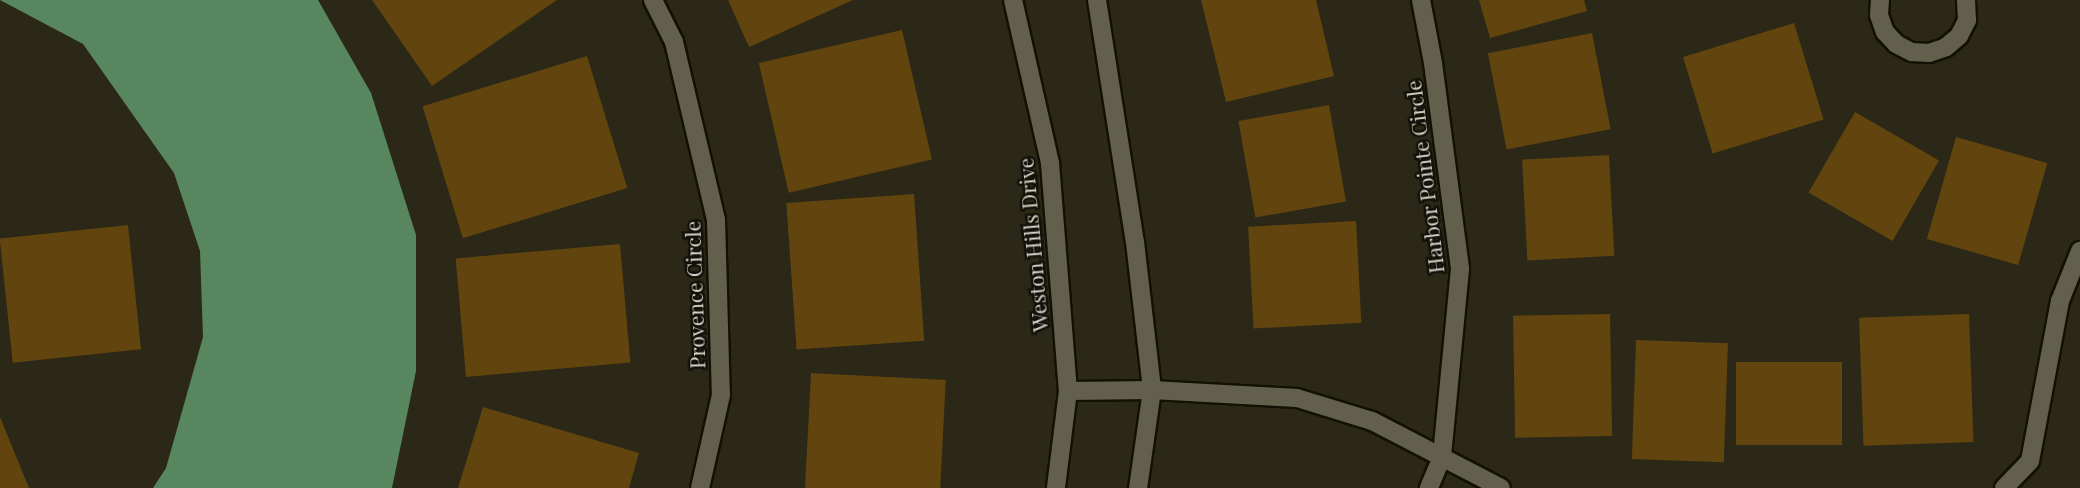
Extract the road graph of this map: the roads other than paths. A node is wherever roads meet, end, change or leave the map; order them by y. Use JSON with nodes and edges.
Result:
{"nodes":[{"id":1,"x":653,"y":0,"type":"edge"},
{"id":2,"x":1013,"y":0,"type":"edge"},
{"id":3,"x":1096,"y":0,"type":"edge"},
{"id":4,"x":1421,"y":0,"type":"edge"},
{"id":5,"x":1880,"y":0,"type":"edge"},
{"id":6,"x":1973,"y":1,"type":"edge"},
{"id":7,"x":2080,"y":251,"type":"edge"},
{"id":8,"x":1152,"y":390,"type":"junction"},
{"id":9,"x":1068,"y":391,"type":"junction"},
{"id":10,"x":1442,"y":457,"type":"junction"},
{"id":11,"x":700,"y":488,"type":"edge"},
{"id":12,"x":1056,"y":488,"type":"edge"},
{"id":13,"x":1138,"y":488,"type":"edge"},
{"id":14,"x":1429,"y":488,"type":"edge"},
{"id":15,"x":1501,"y":488,"type":"edge"},
{"id":16,"x":2004,"y":488,"type":"edge"}],
"edges":[{"from":1,"to":11,"type":"street","name":"Provence Circle"},
{"from":2,"to":9,"type":"street","name":"Weston Hills Drive"},
{"from":3,"to":8,"type":"street"},
{"from":4,"to":10,"type":"street","name":"Harbor Pointe Circle"},
{"from":5,"to":6,"type":"street"},
{"from":7,"to":16,"type":"street"},
{"from":8,"to":9,"type":"street"},
{"from":8,"to":10,"type":"street"},
{"from":8,"to":13,"type":"street"},
{"from":9,"to":12,"type":"street","name":"Weston Hills Drive"},
{"from":10,"to":14,"type":"street","name":"Harbor Pointe Circle"},
{"from":10,"to":15,"type":"street"}]}
